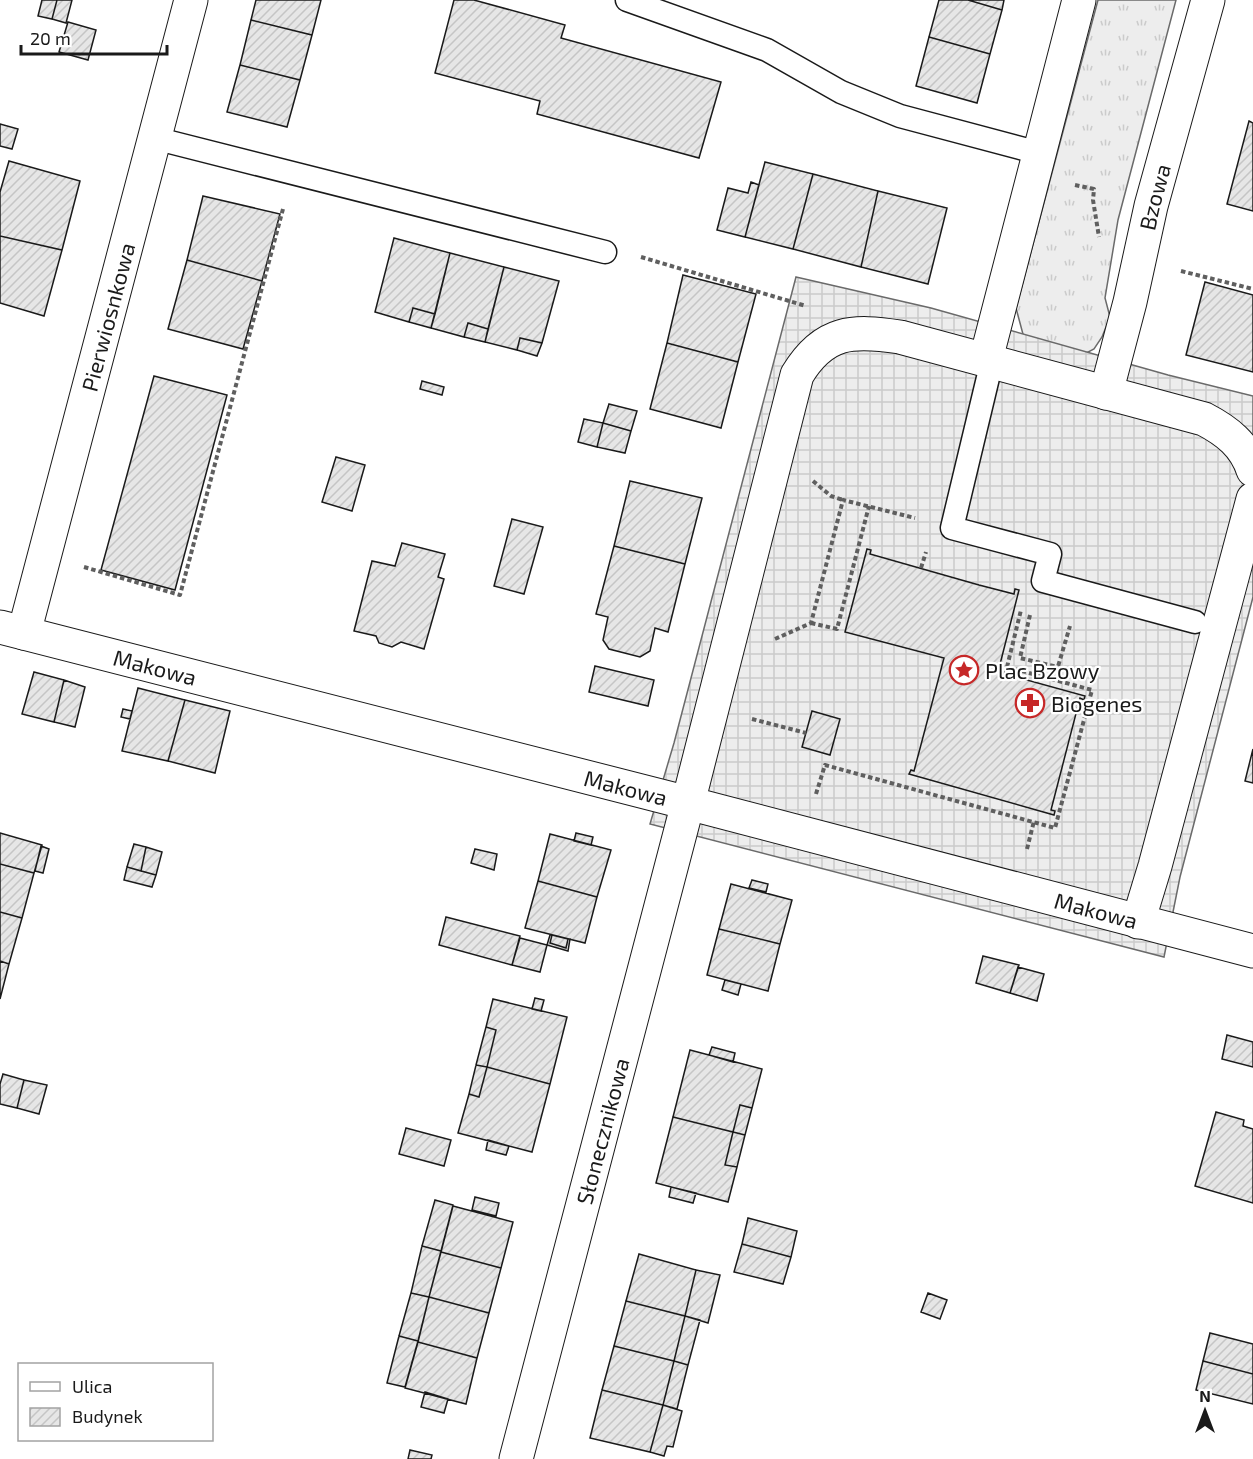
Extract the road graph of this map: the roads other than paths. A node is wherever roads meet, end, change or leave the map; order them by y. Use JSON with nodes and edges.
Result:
{"nodes":[{"id":1,"x":191,"y":0,"type":"edge"},
{"id":2,"x":627,"y":0,"type":"edge"},
{"id":3,"x":1079,"y":0,"type":"edge"},
{"id":4,"x":1208,"y":0,"type":"edge"},
{"id":5,"x":154,"y":138,"type":"junction"},
{"id":6,"x":1038,"y":153,"type":"junction"},
{"id":7,"x":605,"y":252,"type":"road end"},
{"id":8,"x":989,"y":360,"type":"junction"},
{"id":9,"x":1106,"y":393,"type":"junction"},
{"id":10,"x":1253,"y":470,"type":"edge"},
{"id":11,"x":1253,"y":499,"type":"edge"},
{"id":12,"x":1195,"y":622,"type":"dead end"},
{"id":13,"x":12,"y":630,"type":"edge"},
{"id":14,"x":688,"y":802,"type":"junction"},
{"id":15,"x":1138,"y":922,"type":"junction"},
{"id":16,"x":1253,"y":951,"type":"edge"},
{"id":17,"x":516,"y":1459,"type":"edge"}],
"edges":[{"from":1,"to":5,"type":"street","name":"Pierwiosnkowa"},
{"from":2,"to":6,"type":"lane"},
{"from":3,"to":6,"type":"street"},
{"from":4,"to":9,"type":"street","name":"Bzowa"},
{"from":5,"to":7,"type":"lane"},
{"from":5,"to":13,"type":"street","name":"Pierwiosnkowa"},
{"from":6,"to":8,"type":"street"},
{"from":8,"to":9,"type":"street"},
{"from":8,"to":12,"type":"lane"},
{"from":8,"to":14,"type":"street"},
{"from":9,"to":10,"type":"street"},
{"from":11,"to":15,"type":"street"},
{"from":13,"to":14,"type":"street","name":"Makowa"},
{"from":14,"to":15,"type":"street","name":"Makowa"},
{"from":14,"to":17,"type":"street","name":"Słonecznikowa"},
{"from":15,"to":16,"type":"street","name":"Makowa"}]}
